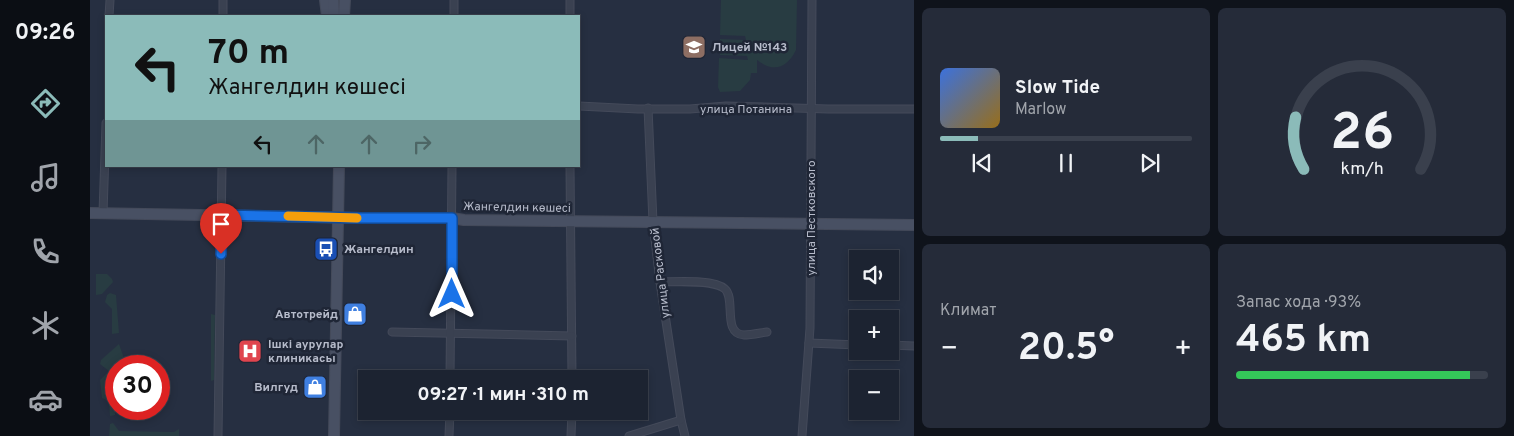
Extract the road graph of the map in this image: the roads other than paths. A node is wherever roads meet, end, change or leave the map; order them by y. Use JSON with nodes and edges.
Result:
{"nodes":[{"id":1,"x":110,"y":0,"type":"edge"},
{"id":2,"x":223,"y":0,"type":"edge"},
{"id":3,"x":325,"y":0,"type":"edge"},
{"id":4,"x":333,"y":0,"type":"edge"},
{"id":5,"x":344,"y":0,"type":"edge"},
{"id":6,"x":454,"y":0,"type":"edge"},
{"id":7,"x":570,"y":0,"type":"edge"},
{"id":8,"x":812,"y":0,"type":"edge"},
{"id":9,"x":109,"y":15,"type":"edge"},
{"id":10,"x":223,"y":15,"type":"edge"},
{"id":11,"x":327,"y":15,"type":"edge"},
{"id":12,"x":334,"y":15,"type":"edge"},
{"id":13,"x":344,"y":15,"type":"edge"},
{"id":14,"x":454,"y":15,"type":"edge"},
{"id":15,"x":570,"y":15,"type":"edge"},
{"id":16,"x":580,"y":106,"type":"edge"},
{"id":17,"x":648,"y":108,"type":"junction"},
{"id":18,"x":811,"y":108,"type":"junction"},
{"id":19,"x":914,"y":109,"type":"edge"},
{"id":20,"x":105,"y":153,"type":"edge"},
{"id":21,"x":222,"y":167,"type":"edge"},
{"id":22,"x":339,"y":167,"type":"edge"},
{"id":23,"x":452,"y":167,"type":"edge"},
{"id":24,"x":570,"y":167,"type":"edge"},
{"id":25,"x":90,"y":213,"type":"edge"},
{"id":26,"x":103,"y":213,"type":"junction"},
{"id":27,"x":222,"y":215,"type":"junction"},
{"id":28,"x":338,"y":217,"type":"junction"},
{"id":29,"x":452,"y":218,"type":"junction"},
{"id":30,"x":570,"y":220,"type":"junction"},
{"id":31,"x":653,"y":222,"type":"junction"},
{"id":32,"x":810,"y":224,"type":"junction"},
{"id":33,"x":914,"y":225,"type":"edge"},
{"id":34,"x":660,"y":282,"type":"junction"},
{"id":35,"x":392,"y":332,"type":"dead end"},
{"id":36,"x":451,"y":332,"type":"junction"},
{"id":37,"x":767,"y":332,"type":"dead end"},
{"id":38,"x":572,"y":336,"type":"junction"},
{"id":39,"x":809,"y":343,"type":"junction"},
{"id":40,"x":849,"y":345,"type":"edge"},
{"id":41,"x":899,"y":345,"type":"edge"},
{"id":42,"x":914,"y":346,"type":"edge"},
{"id":43,"x":450,"y":370,"type":"edge"},
{"id":44,"x":572,"y":370,"type":"edge"},
{"id":45,"x":450,"y":420,"type":"edge"},
{"id":46,"x":572,"y":420,"type":"edge"},
{"id":47,"x":680,"y":420,"type":"junction"},
{"id":48,"x":218,"y":436,"type":"edge"},
{"id":49,"x":334,"y":436,"type":"edge"},
{"id":50,"x":449,"y":436,"type":"edge"},
{"id":51,"x":571,"y":436,"type":"edge"},
{"id":52,"x":629,"y":436,"type":"edge"},
{"id":53,"x":685,"y":436,"type":"edge"},
{"id":54,"x":802,"y":436,"type":"edge"}],
"edges":[{"from":1,"to":9,"type":"street"},
{"from":2,"to":10,"type":"street"},
{"from":3,"to":11,"type":"main road"},
{"from":4,"to":12,"type":"main road"},
{"from":5,"to":13,"type":"main road"},
{"from":6,"to":14,"type":"street"},
{"from":7,"to":15,"type":"street"},
{"from":8,"to":18,"type":"street","name":"улица Пестковского"},
{"from":16,"to":17,"type":"street","name":"улица Потанина"},
{"from":17,"to":18,"type":"street","name":"улица Потанина"},
{"from":17,"to":31,"type":"street","name":"улица Расковой"},
{"from":18,"to":19,"type":"street","name":"улица Потанина"},
{"from":18,"to":32,"type":"street","name":"улица Пестковского"},
{"from":20,"to":26,"type":"street"},
{"from":21,"to":27,"type":"street"},
{"from":22,"to":28,"type":"main road"},
{"from":23,"to":29,"type":"street"},
{"from":24,"to":30,"type":"street"},
{"from":25,"to":26,"type":"main road","name":"Жангелдин көшесі"},
{"from":26,"to":27,"type":"main road","name":"Жангелдин көшесі"},
{"from":27,"to":28,"type":"main road","name":"Жангелдин көшесі"},
{"from":27,"to":48,"type":"street"},
{"from":28,"to":29,"type":"main road","name":"Жангелдин көшесі"},
{"from":28,"to":49,"type":"main road"},
{"from":29,"to":30,"type":"main road","name":"Жангелдин көшесі"},
{"from":29,"to":36,"type":"street"},
{"from":30,"to":31,"type":"main road","name":"Жангелдин көшесі"},
{"from":30,"to":38,"type":"street"},
{"from":31,"to":32,"type":"main road","name":"Жангелдин көшесі"},
{"from":31,"to":34,"type":"street","name":"улица Расковой"},
{"from":32,"to":33,"type":"main road","name":"Жангелдин көшесі"},
{"from":32,"to":39,"type":"street","name":"улица Пестковского"},
{"from":34,"to":37,"type":"street"},
{"from":34,"to":47,"type":"street","name":"улица Расковой"},
{"from":35,"to":36,"type":"street"},
{"from":36,"to":38,"type":"street"},
{"from":36,"to":43,"type":"street"},
{"from":38,"to":44,"type":"street"},
{"from":39,"to":40,"type":"street"},
{"from":39,"to":54,"type":"street","name":"улица Пестковского"},
{"from":41,"to":42,"type":"street"},
{"from":45,"to":50,"type":"street"},
{"from":46,"to":51,"type":"street"},
{"from":47,"to":52,"type":"street"},
{"from":47,"to":53,"type":"street","name":"улица Расковой"}]}
